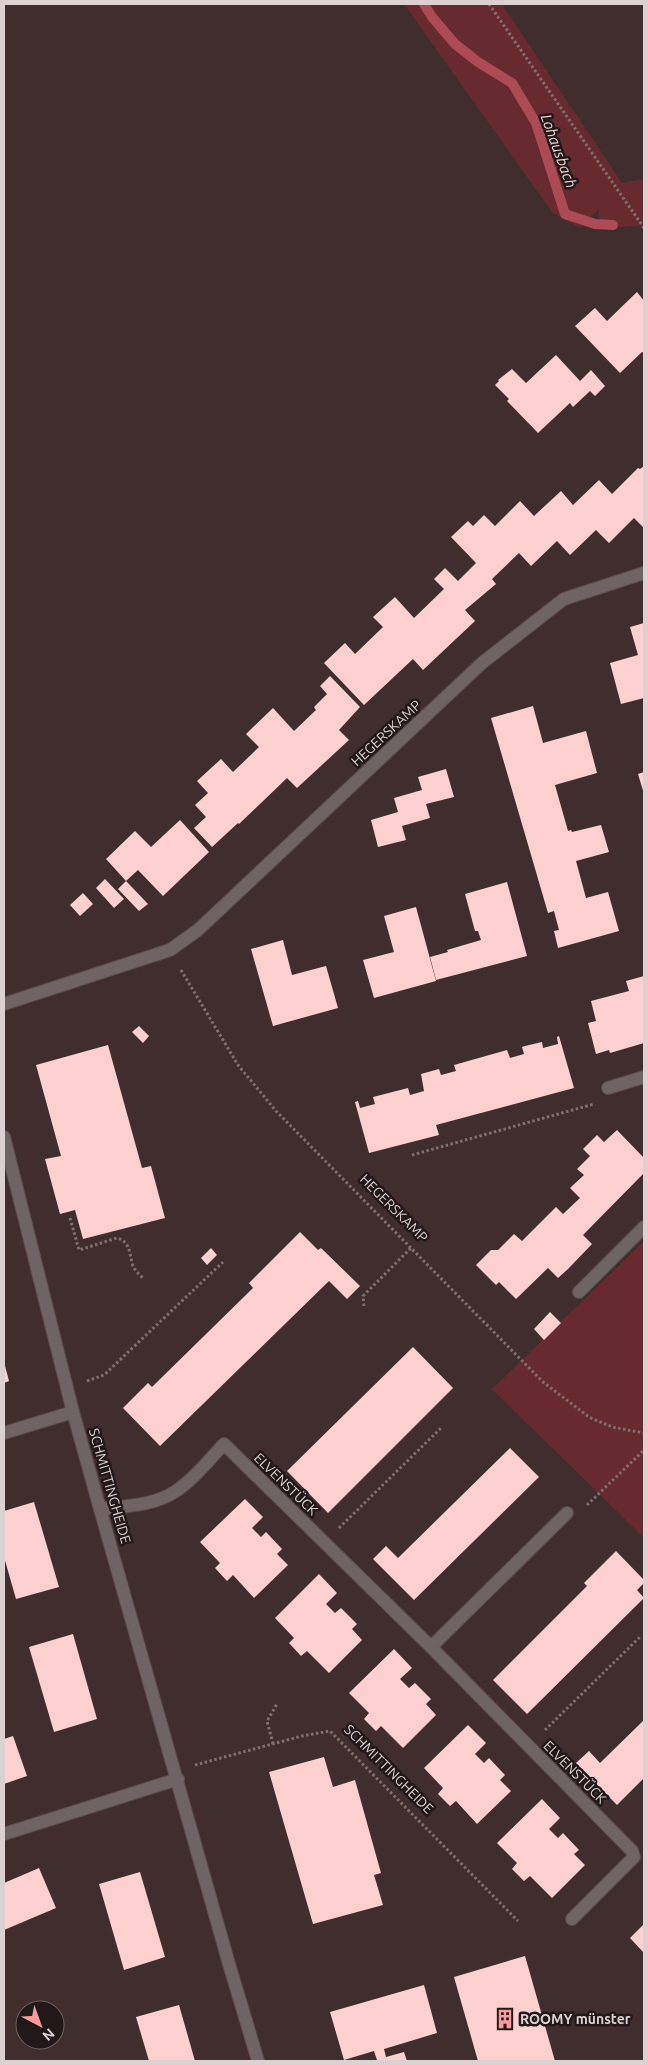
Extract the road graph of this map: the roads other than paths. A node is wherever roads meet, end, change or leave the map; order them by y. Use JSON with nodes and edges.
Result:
{"nodes":[{"id":1,"x":644,"y":573,"type":"edge"},
{"id":2,"x":4,"y":1004,"type":"edge"},
{"id":3,"x":644,"y":1077,"type":"edge"},
{"id":4,"x":608,"y":1088,"type":"road end"},
{"id":5,"x":4,"y":1137,"type":"edge"},
{"id":6,"x":644,"y":1227,"type":"edge"},
{"id":7,"x":579,"y":1292,"type":"dead end"},
{"id":8,"x":74,"y":1412,"type":"junction"},
{"id":9,"x":4,"y":1433,"type":"edge"},
{"id":10,"x":100,"y":1509,"type":"junction"},
{"id":11,"x":567,"y":1513,"type":"road end"},
{"id":12,"x":431,"y":1647,"type":"junction"},
{"id":13,"x":176,"y":1774,"type":"junction"},
{"id":14,"x":4,"y":1834,"type":"edge"},
{"id":15,"x":572,"y":1919,"type":"dead end"},
{"id":16,"x":258,"y":2061,"type":"edge"}],
"edges":[{"from":1,"to":2,"type":"street","name":"HEGERSKAMP"},
{"from":3,"to":4,"type":"street"},
{"from":5,"to":8,"type":"street","name":"SCHMITTINGHEIDE"},
{"from":6,"to":7,"type":"street"},
{"from":8,"to":9,"type":"street"},
{"from":8,"to":10,"type":"street","name":"SCHMITTINGHEIDE"},
{"from":10,"to":12,"type":"street","name":"ELVENSTÜCK"},
{"from":10,"to":13,"type":"street","name":"SCHMITTINGHEIDE"},
{"from":11,"to":12,"type":"street"},
{"from":12,"to":15,"type":"street","name":"ELVENSTÜCK"},
{"from":13,"to":14,"type":"street"},
{"from":13,"to":16,"type":"street","name":"SCHMITTINGHEIDE"}]}
